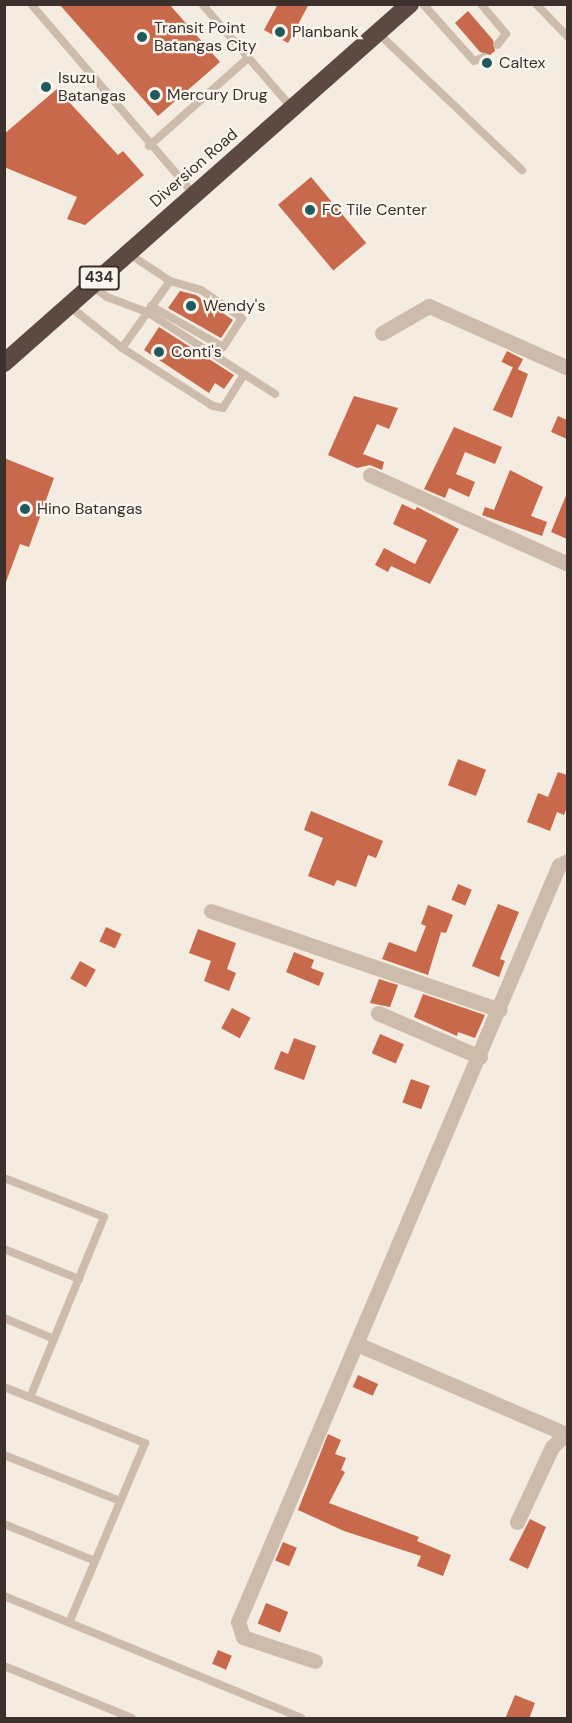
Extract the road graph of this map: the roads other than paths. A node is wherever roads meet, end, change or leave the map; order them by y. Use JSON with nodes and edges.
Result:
{"nodes":[{"id":1,"x":31,"y":4,"type":"edge"},
{"id":2,"x":202,"y":4,"type":"edge"},
{"id":3,"x":410,"y":4,"type":"edge"},
{"id":4,"x":423,"y":4,"type":"edge"},
{"id":5,"x":481,"y":4,"type":"edge"},
{"id":6,"x":536,"y":4,"type":"edge"},
{"id":7,"x":378,"y":33,"type":"junction"},
{"id":8,"x":567,"y":37,"type":"edge"},
{"id":9,"x":497,"y":45,"type":"dead end"},
{"id":10,"x":484,"y":57,"type":"dead end"},
{"id":11,"x":248,"y":58,"type":"junction"},
{"id":12,"x":292,"y":108,"type":"junction"},
{"id":13,"x":149,"y":146,"type":"junction"},
{"id":14,"x":522,"y":170,"type":"dead end"},
{"id":15,"x":193,"y":193,"type":"junction"},
{"id":16,"x":127,"y":253,"type":"junction"},
{"id":17,"x":170,"y":281,"type":"junction"},
{"id":18,"x":91,"y":285,"type":"junction"},
{"id":19,"x":67,"y":305,"type":"junction"},
{"id":20,"x":149,"y":309,"type":"junction"},
{"id":21,"x":382,"y":333,"type":"dead end"},
{"id":22,"x":122,"y":348,"type":"junction"},
{"id":23,"x":4,"y":363,"type":"edge"},
{"id":24,"x":567,"y":368,"type":"edge"},
{"id":25,"x":244,"y":375,"type":"junction"},
{"id":26,"x":275,"y":394,"type":"dead end"},
{"id":27,"x":370,"y":475,"type":"dead end"},
{"id":28,"x":567,"y":564,"type":"edge"},
{"id":29,"x":567,"y":861,"type":"edge"},
{"id":30,"x":211,"y":912,"type":"dead end"},
{"id":31,"x":500,"y":1010,"type":"junction"},
{"id":32,"x":378,"y":1013,"type":"dead end"},
{"id":33,"x":480,"y":1057,"type":"junction"},
{"id":34,"x":4,"y":1178,"type":"edge"},
{"id":35,"x":4,"y":1249,"type":"edge"},
{"id":36,"x":79,"y":1279,"type":"junction"},
{"id":37,"x":4,"y":1318,"type":"edge"},
{"id":38,"x":54,"y":1339,"type":"junction"},
{"id":39,"x":357,"y":1344,"type":"junction"},
{"id":40,"x":4,"y":1387,"type":"edge"},
{"id":41,"x":30,"y":1397,"type":"junction"},
{"id":42,"x":567,"y":1434,"type":"edge"},
{"id":43,"x":4,"y":1455,"type":"edge"},
{"id":44,"x":120,"y":1501,"type":"junction"},
{"id":45,"x":517,"y":1522,"type":"dead end"},
{"id":46,"x":4,"y":1524,"type":"edge"},
{"id":47,"x":95,"y":1561,"type":"junction"},
{"id":48,"x":4,"y":1596,"type":"edge"},
{"id":49,"x":69,"y":1623,"type":"junction"},
{"id":50,"x":315,"y":1661,"type":"dead end"},
{"id":51,"x":4,"y":1666,"type":"edge"},
{"id":52,"x":132,"y":1719,"type":"edge"},
{"id":53,"x":301,"y":1719,"type":"edge"}],
"edges":[{"from":1,"to":13,"type":"lane"},
{"from":2,"to":11,"type":"lane"},
{"from":3,"to":7,"type":"highway","name":"Diversion Road","number":"434"},
{"from":4,"to":10,"type":"lane"},
{"from":5,"to":9,"type":"lane"},
{"from":6,"to":8,"type":"lane"},
{"from":7,"to":12,"type":"highway","name":"Diversion Road","number":"434"},
{"from":7,"to":14,"type":"lane"},
{"from":11,"to":12,"type":"lane"},
{"from":11,"to":13,"type":"lane"},
{"from":12,"to":15,"type":"highway","name":"Diversion Road","number":"434"},
{"from":13,"to":15,"type":"lane"},
{"from":15,"to":16,"type":"highway","name":"Diversion Road","number":"434"},
{"from":16,"to":17,"type":"lane"},
{"from":16,"to":18,"type":"highway","name":"Diversion Road","number":"434"},
{"from":17,"to":20,"type":"lane"},
{"from":17,"to":20,"type":"lane"},
{"from":18,"to":19,"type":"highway","name":"Diversion Road","number":"434"},
{"from":18,"to":20,"type":"lane"},
{"from":19,"to":22,"type":"lane"},
{"from":19,"to":23,"type":"highway","name":"Diversion Road","number":"434"},
{"from":20,"to":22,"type":"lane"},
{"from":20,"to":25,"type":"lane"},
{"from":21,"to":24,"type":"street"},
{"from":22,"to":25,"type":"lane"},
{"from":25,"to":26,"type":"lane"},
{"from":27,"to":28,"type":"street"},
{"from":29,"to":31,"type":"street"},
{"from":30,"to":31,"type":"street"},
{"from":31,"to":33,"type":"street"},
{"from":32,"to":33,"type":"street"},
{"from":33,"to":39,"type":"street"},
{"from":34,"to":36,"type":"lane"},
{"from":35,"to":36,"type":"lane"},
{"from":36,"to":38,"type":"lane"},
{"from":37,"to":38,"type":"lane"},
{"from":38,"to":41,"type":"lane"},
{"from":39,"to":42,"type":"street"},
{"from":39,"to":50,"type":"street"},
{"from":40,"to":41,"type":"lane"},
{"from":41,"to":44,"type":"lane"},
{"from":42,"to":45,"type":"street"},
{"from":43,"to":44,"type":"lane"},
{"from":44,"to":47,"type":"lane"},
{"from":46,"to":47,"type":"lane"},
{"from":47,"to":49,"type":"lane"},
{"from":48,"to":49,"type":"lane"},
{"from":49,"to":53,"type":"lane"},
{"from":51,"to":52,"type":"lane"}]}
